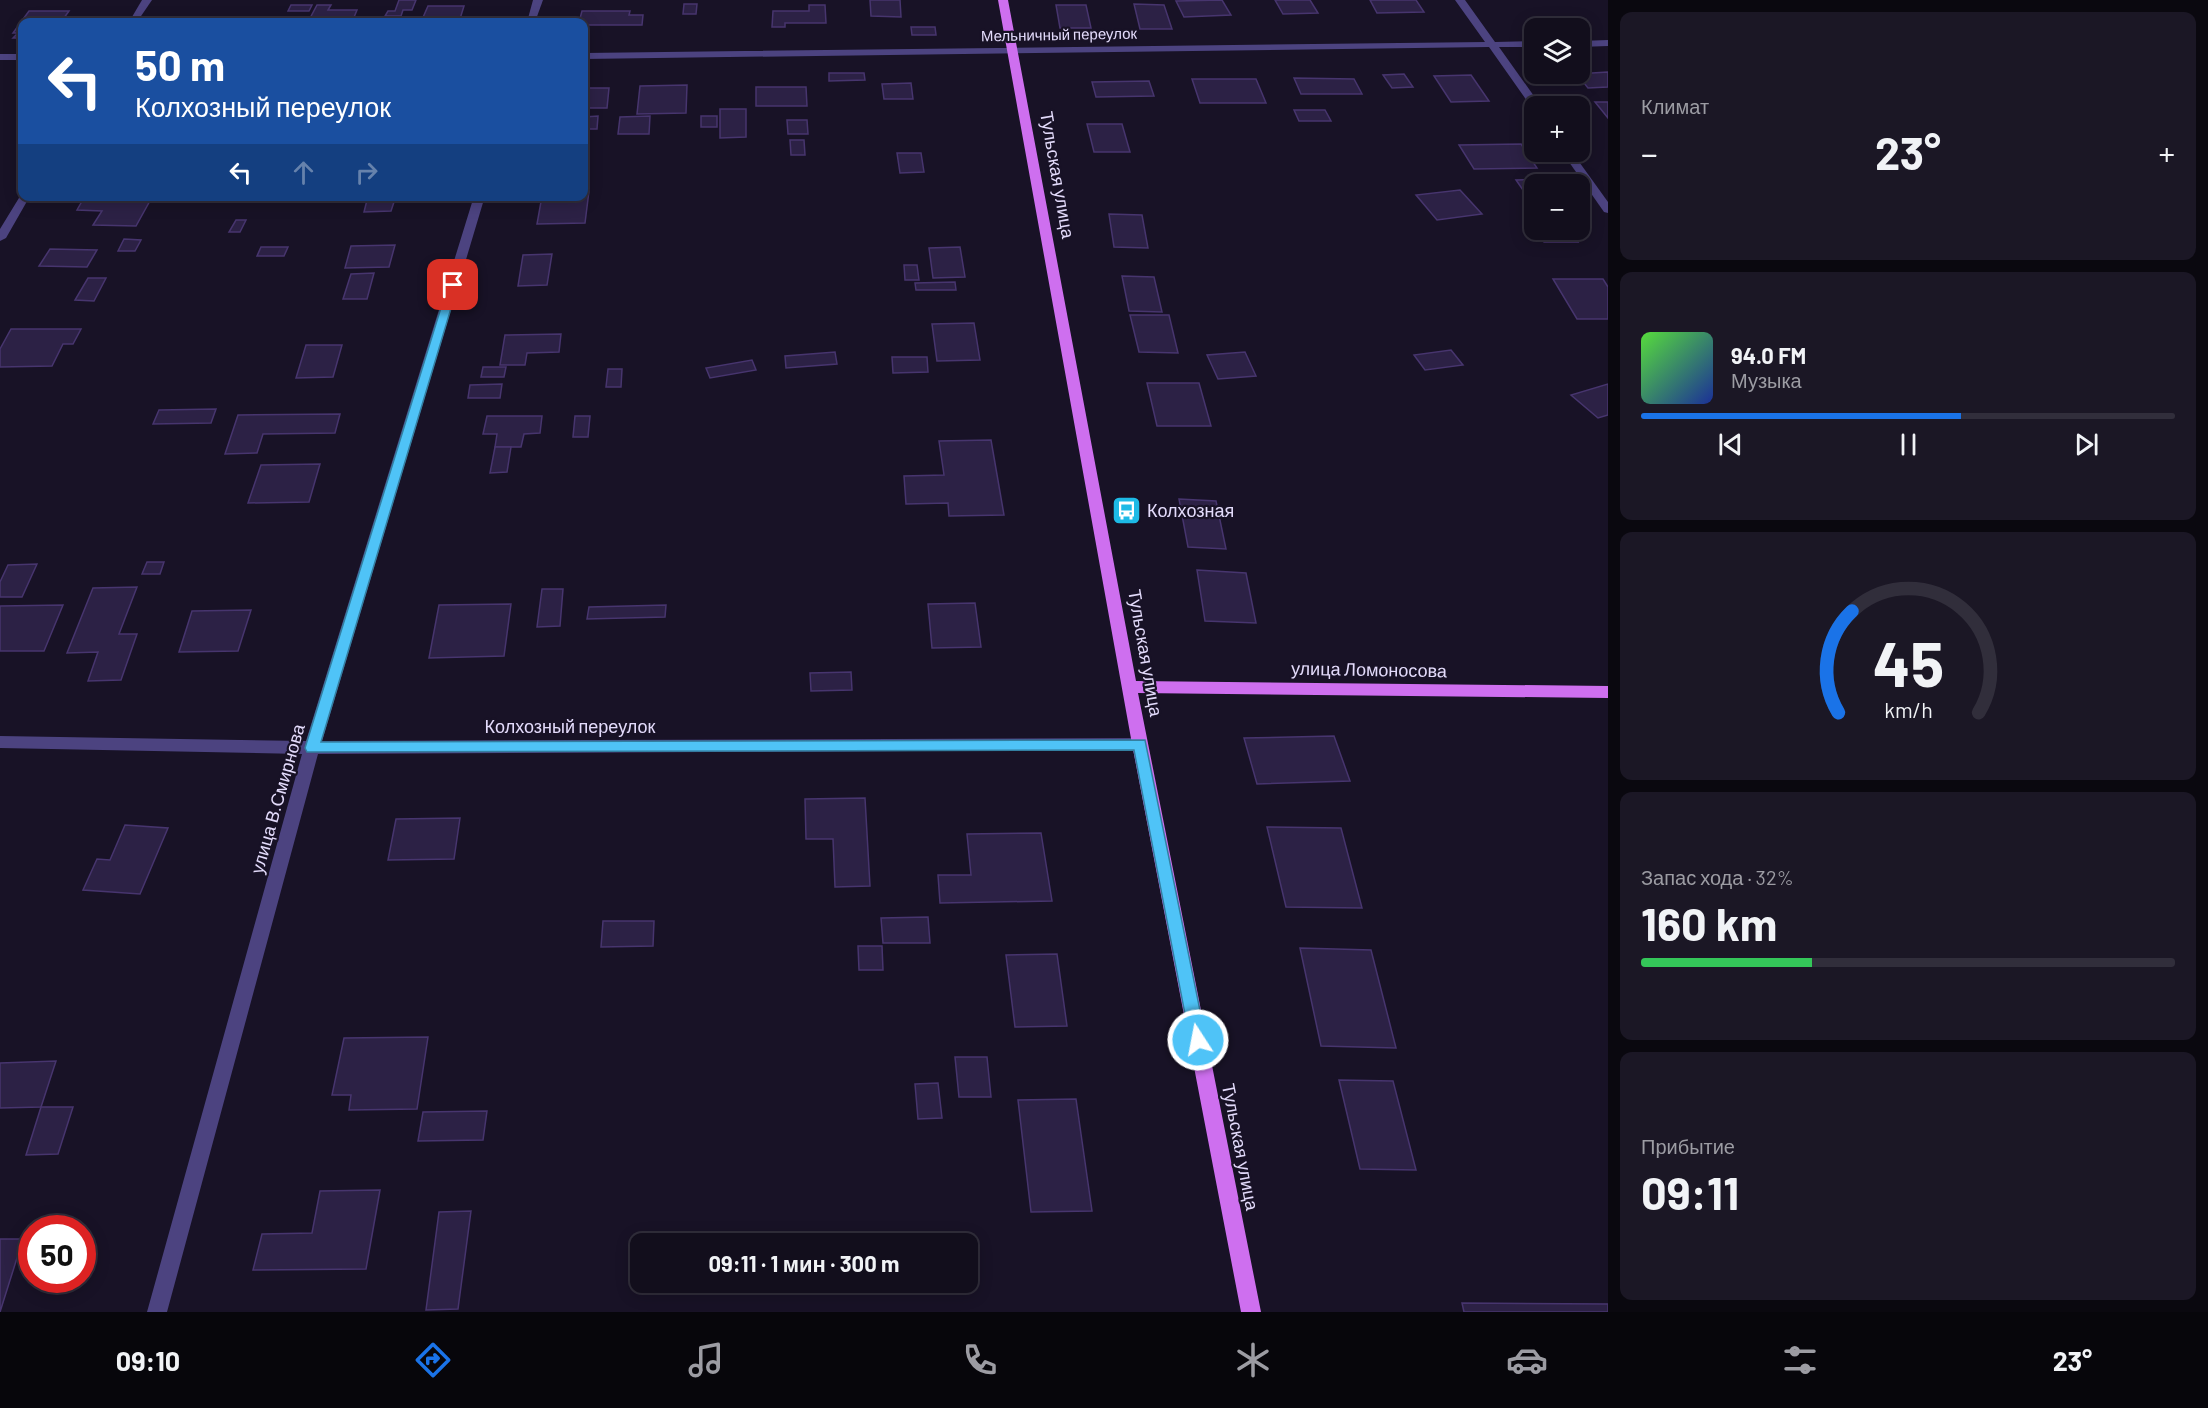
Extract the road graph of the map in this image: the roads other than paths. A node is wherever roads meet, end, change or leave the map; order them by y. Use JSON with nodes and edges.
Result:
{"nodes":[{"id":1,"x":147,"y":0,"type":"edge"},
{"id":2,"x":537,"y":0,"type":"edge"},
{"id":3,"x":1003,"y":0,"type":"edge"},
{"id":4,"x":1460,"y":0,"type":"edge"},
{"id":5,"x":136,"y":18,"type":"edge"},
{"id":6,"x":532,"y":18,"type":"edge"},
{"id":7,"x":1608,"y":43,"type":"edge"},
{"id":8,"x":1524,"y":44,"type":"edge"},
{"id":9,"x":1590,"y":44,"type":"edge"},
{"id":10,"x":1493,"y":45,"type":"junction"},
{"id":11,"x":1013,"y":51,"type":"junction"},
{"id":12,"x":588,"y":56,"type":"edge"},
{"id":13,"x":0,"y":57,"type":"edge"},
{"id":14,"x":18,"y":57,"type":"edge"},
{"id":15,"x":1529,"y":96,"type":"edge"},
{"id":16,"x":1574,"y":162,"type":"edge"},
{"id":17,"x":23,"y":201,"type":"edge"},
{"id":18,"x":478,"y":201,"type":"edge"},
{"id":19,"x":1608,"y":210,"type":"edge"},
{"id":20,"x":0,"y":238,"type":"edge"},
{"id":21,"x":1130,"y":687,"type":"junction"},
{"id":22,"x":1608,"y":692,"type":"edge"},
{"id":23,"x":0,"y":742,"type":"edge"},
{"id":24,"x":1140,"y":744,"type":"junction"},
{"id":25,"x":312,"y":748,"type":"junction"},
{"id":26,"x":157,"y":1312,"type":"edge"},
{"id":27,"x":1251,"y":1312,"type":"edge"}],
"edges":[{"from":1,"to":5,"type":"street"},
{"from":2,"to":6,"type":"street"},
{"from":3,"to":11,"type":"main road","name":"Тульская улица"},
{"from":4,"to":10,"type":"street"},
{"from":7,"to":9,"type":"street"},
{"from":8,"to":10,"type":"street","name":"Мельничный переулок"},
{"from":10,"to":11,"type":"street","name":"Мельничный переулок"},
{"from":10,"to":15,"type":"street"},
{"from":11,"to":12,"type":"street","name":"Мельничный переулок"},
{"from":11,"to":21,"type":"main road","name":"Тульская улица"},
{"from":13,"to":14,"type":"street"},
{"from":16,"to":19,"type":"street"},
{"from":17,"to":20,"type":"street"},
{"from":18,"to":25,"type":"street","name":"улица В.Смирнова"},
{"from":21,"to":22,"type":"main road","name":"улица Ломоносова"},
{"from":21,"to":24,"type":"main road","name":"Тульская улица"},
{"from":23,"to":25,"type":"street","name":"Колхозный переулок"},
{"from":24,"to":25,"type":"street","name":"Колхозный переулок"},
{"from":24,"to":27,"type":"main road","name":"Тульская улица"},
{"from":25,"to":26,"type":"street","name":"улица В.Смирнова"}]}
